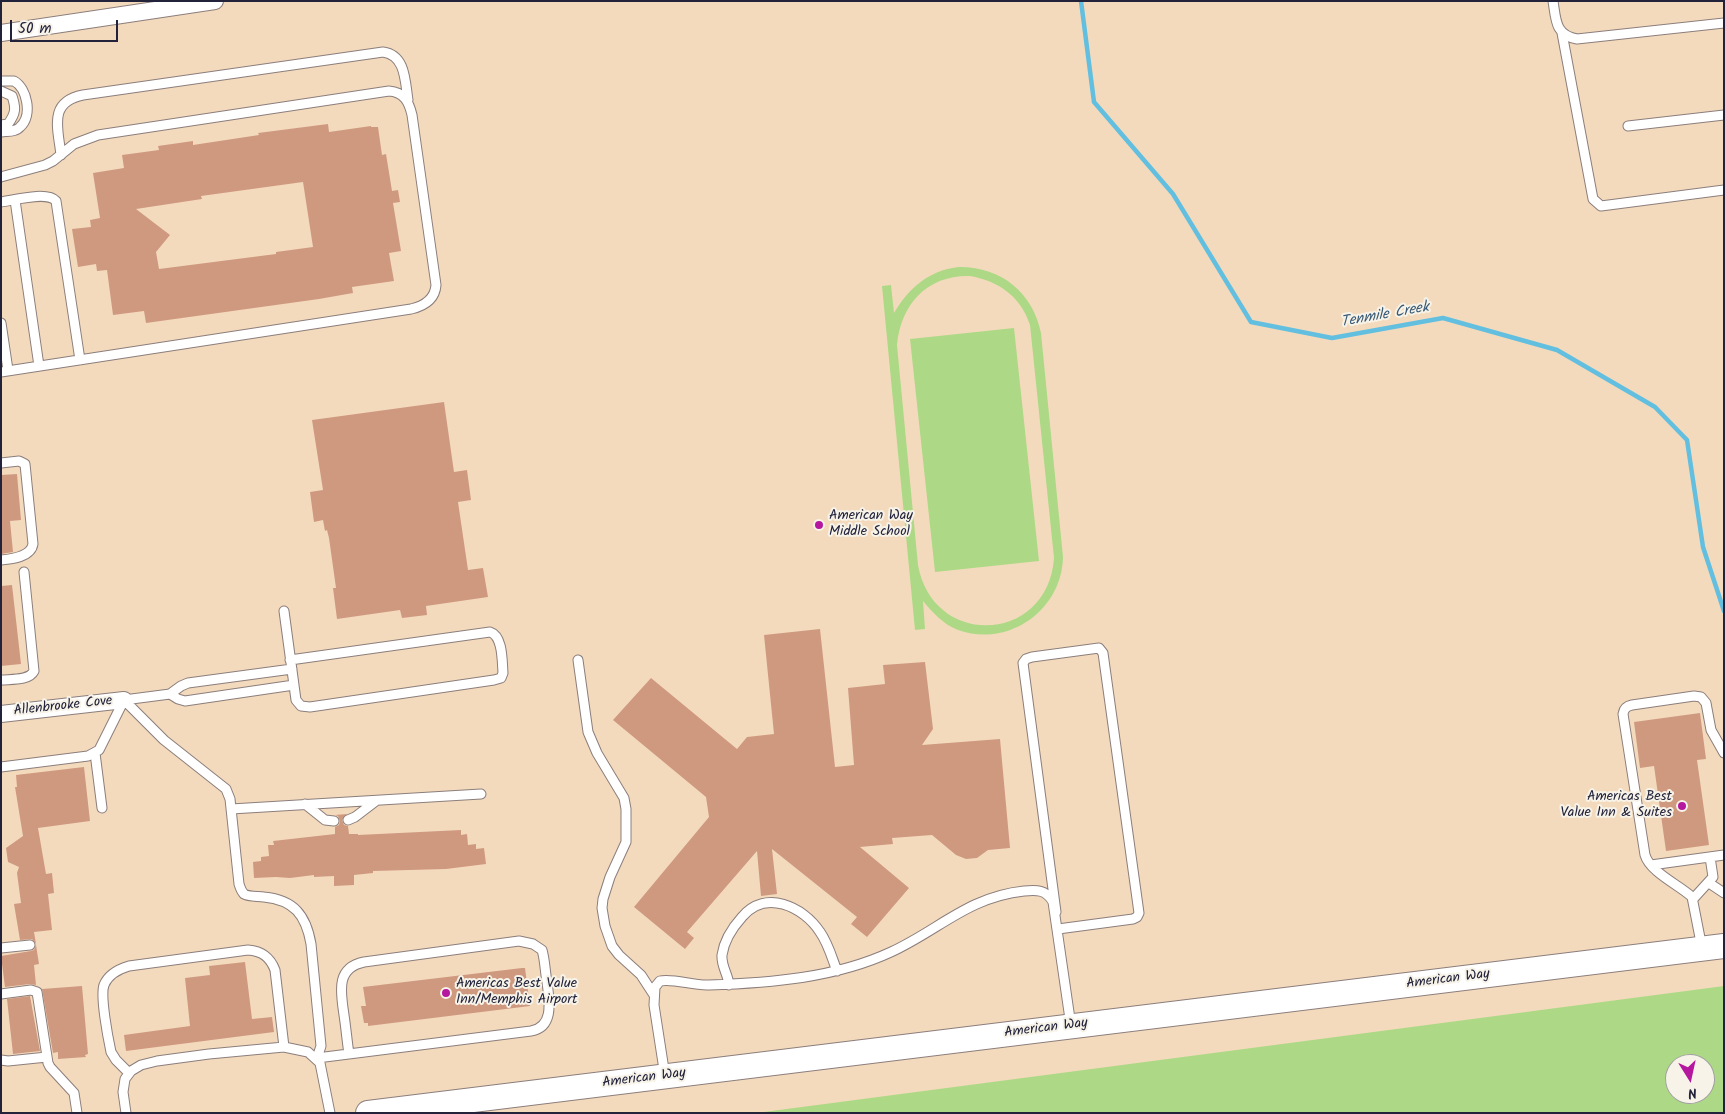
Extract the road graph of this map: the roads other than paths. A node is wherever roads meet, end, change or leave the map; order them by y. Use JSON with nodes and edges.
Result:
{"nodes":[{"id":1,"x":1554,"y":1,"type":"edge"},
{"id":2,"x":205,"y":2,"type":"edge"},
{"id":3,"x":1724,"y":22,"type":"edge"},
{"id":4,"x":1,"y":33,"type":"edge"},
{"id":5,"x":1562,"y":33,"type":"junction"},
{"id":6,"x":1,"y":81,"type":"edge"},
{"id":7,"x":1,"y":91,"type":"edge"},
{"id":8,"x":408,"y":102,"type":"junction"},
{"id":9,"x":1724,"y":115,"type":"edge"},
{"id":10,"x":1,"y":125,"type":"edge"},
{"id":11,"x":1628,"y":126,"type":"dead end"},
{"id":12,"x":1,"y":132,"type":"edge"},
{"id":13,"x":61,"y":155,"type":"junction"},
{"id":14,"x":1,"y":177,"type":"edge"},
{"id":15,"x":1724,"y":190,"type":"edge"},
{"id":16,"x":15,"y":200,"type":"junction"},
{"id":17,"x":1,"y":202,"type":"edge"},
{"id":18,"x":1,"y":323,"type":"edge"},
{"id":19,"x":80,"y":360,"type":"junction"},
{"id":20,"x":39,"y":366,"type":"junction"},
{"id":21,"x":5,"y":371,"type":"edge"},
{"id":22,"x":1,"y":463,"type":"edge"},
{"id":23,"x":1,"y":560,"type":"edge"},
{"id":24,"x":24,"y":572,"type":"dead end"},
{"id":25,"x":284,"y":611,"type":"dead end"},
{"id":26,"x":578,"y":660,"type":"dead end"},
{"id":27,"x":291,"y":664,"type":"junction"},
{"id":28,"x":230,"y":677,"type":"junction"},
{"id":29,"x":1,"y":680,"type":"edge"},
{"id":30,"x":294,"y":685,"type":"junction"},
{"id":31,"x":170,"y":694,"type":"junction"},
{"id":32,"x":232,"y":694,"type":"junction"},
{"id":33,"x":124,"y":700,"type":"junction"},
{"id":34,"x":1,"y":714,"type":"edge"},
{"id":35,"x":1724,"y":753,"type":"edge"},
{"id":36,"x":95,"y":754,"type":"junction"},
{"id":37,"x":1,"y":767,"type":"edge"},
{"id":38,"x":481,"y":794,"type":"dead end"},
{"id":39,"x":377,"y":800,"type":"junction"},
{"id":40,"x":305,"y":804,"type":"junction"},
{"id":41,"x":102,"y":808,"type":"dead end"},
{"id":42,"x":231,"y":809,"type":"junction"},
{"id":43,"x":348,"y":820,"type":"dead end"},
{"id":44,"x":334,"y":821,"type":"dead end"},
{"id":45,"x":1724,"y":855,"type":"edge"},
{"id":46,"x":1710,"y":857,"type":"junction"},
{"id":47,"x":1651,"y":866,"type":"junction"},
{"id":48,"x":1709,"y":883,"type":"junction"},
{"id":49,"x":1724,"y":893,"type":"edge"},
{"id":50,"x":1693,"y":899,"type":"junction"},
{"id":51,"x":1056,"y":912,"type":"junction"},
{"id":52,"x":1058,"y":928,"type":"junction"},
{"id":53,"x":30,"y":945,"type":"dead end"},
{"id":54,"x":1713,"y":947,"type":"edge"},
{"id":55,"x":1,"y":948,"type":"edge"},
{"id":56,"x":837,"y":971,"type":"junction"},
{"id":57,"x":729,"y":985,"type":"junction"},
{"id":58,"x":1,"y":994,"type":"edge"},
{"id":59,"x":654,"y":995,"type":"junction"},
{"id":60,"x":1071,"y":1026,"type":"junction"},
{"id":61,"x":284,"y":1047,"type":"junction"},
{"id":62,"x":349,"y":1054,"type":"junction"},
{"id":63,"x":48,"y":1057,"type":"junction"},
{"id":64,"x":317,"y":1058,"type":"junction"},
{"id":65,"x":1,"y":1060,"type":"edge"},
{"id":66,"x":129,"y":1073,"type":"junction"},
{"id":67,"x":665,"y":1076,"type":"junction"},
{"id":68,"x":76,"y":1113,"type":"edge"},
{"id":69,"x":126,"y":1113,"type":"edge"},
{"id":70,"x":330,"y":1113,"type":"edge"},
{"id":71,"x":368,"y":1113,"type":"edge"}],
"edges":[{"from":1,"to":5,"type":"lane"},
{"from":2,"to":4,"type":"street"},
{"from":3,"to":5,"type":"lane"},
{"from":5,"to":15,"type":"lane"},
{"from":6,"to":12,"type":"lane"},
{"from":7,"to":10,"type":"lane"},
{"from":8,"to":13,"type":"lane"},
{"from":8,"to":13,"type":"lane"},
{"from":8,"to":19,"type":"lane"},
{"from":9,"to":11,"type":"lane"},
{"from":13,"to":14,"type":"lane"},
{"from":16,"to":17,"type":"lane"},
{"from":16,"to":19,"type":"lane"},
{"from":16,"to":20,"type":"lane"},
{"from":18,"to":21,"type":"lane"},
{"from":19,"to":20,"type":"lane"},
{"from":20,"to":21,"type":"lane"},
{"from":22,"to":23,"type":"lane"},
{"from":24,"to":29,"type":"lane"},
{"from":25,"to":27,"type":"lane"},
{"from":26,"to":59,"type":"lane"},
{"from":27,"to":28,"type":"lane"},
{"from":27,"to":30,"type":"lane"},
{"from":27,"to":30,"type":"lane"},
{"from":28,"to":31,"type":"lane"},
{"from":28,"to":32,"type":"lane"},
{"from":30,"to":32,"type":"lane"},
{"from":31,"to":32,"type":"lane"},
{"from":31,"to":33,"type":"lane"},
{"from":33,"to":34,"type":"street","name":"Allenbrooke Cove"},
{"from":33,"to":36,"type":"lane"},
{"from":33,"to":42,"type":"lane"},
{"from":35,"to":47,"type":"lane"},
{"from":36,"to":37,"type":"lane"},
{"from":36,"to":41,"type":"lane"},
{"from":38,"to":39,"type":"lane"},
{"from":39,"to":40,"type":"lane"},
{"from":39,"to":43,"type":"lane"},
{"from":40,"to":42,"type":"lane"},
{"from":40,"to":44,"type":"lane"},
{"from":42,"to":64,"type":"lane"},
{"from":45,"to":46,"type":"lane"},
{"from":46,"to":47,"type":"lane"},
{"from":46,"to":48,"type":"lane"},
{"from":47,"to":50,"type":"lane"},
{"from":48,"to":49,"type":"lane"},
{"from":48,"to":50,"type":"lane"},
{"from":50,"to":54,"type":"lane"},
{"from":51,"to":52,"type":"lane"},
{"from":51,"to":52,"type":"lane"},
{"from":51,"to":56,"type":"lane"},
{"from":52,"to":60,"type":"lane"},
{"from":53,"to":55,"type":"lane"},
{"from":54,"to":60,"type":"main road","name":"American Way"},
{"from":56,"to":57,"type":"lane"},
{"from":56,"to":57,"type":"lane"},
{"from":57,"to":59,"type":"lane"},
{"from":58,"to":63,"type":"lane"},
{"from":59,"to":67,"type":"lane"},
{"from":60,"to":67,"type":"main road","name":"American Way"},
{"from":61,"to":64,"type":"lane"},
{"from":61,"to":66,"type":"lane"},
{"from":61,"to":66,"type":"lane"},
{"from":62,"to":62,"type":"lane"},
{"from":62,"to":64,"type":"lane"},
{"from":63,"to":65,"type":"lane"},
{"from":63,"to":68,"type":"lane"},
{"from":64,"to":70,"type":"lane"},
{"from":66,"to":69,"type":"lane"},
{"from":67,"to":71,"type":"main road","name":"American Way"}]}
